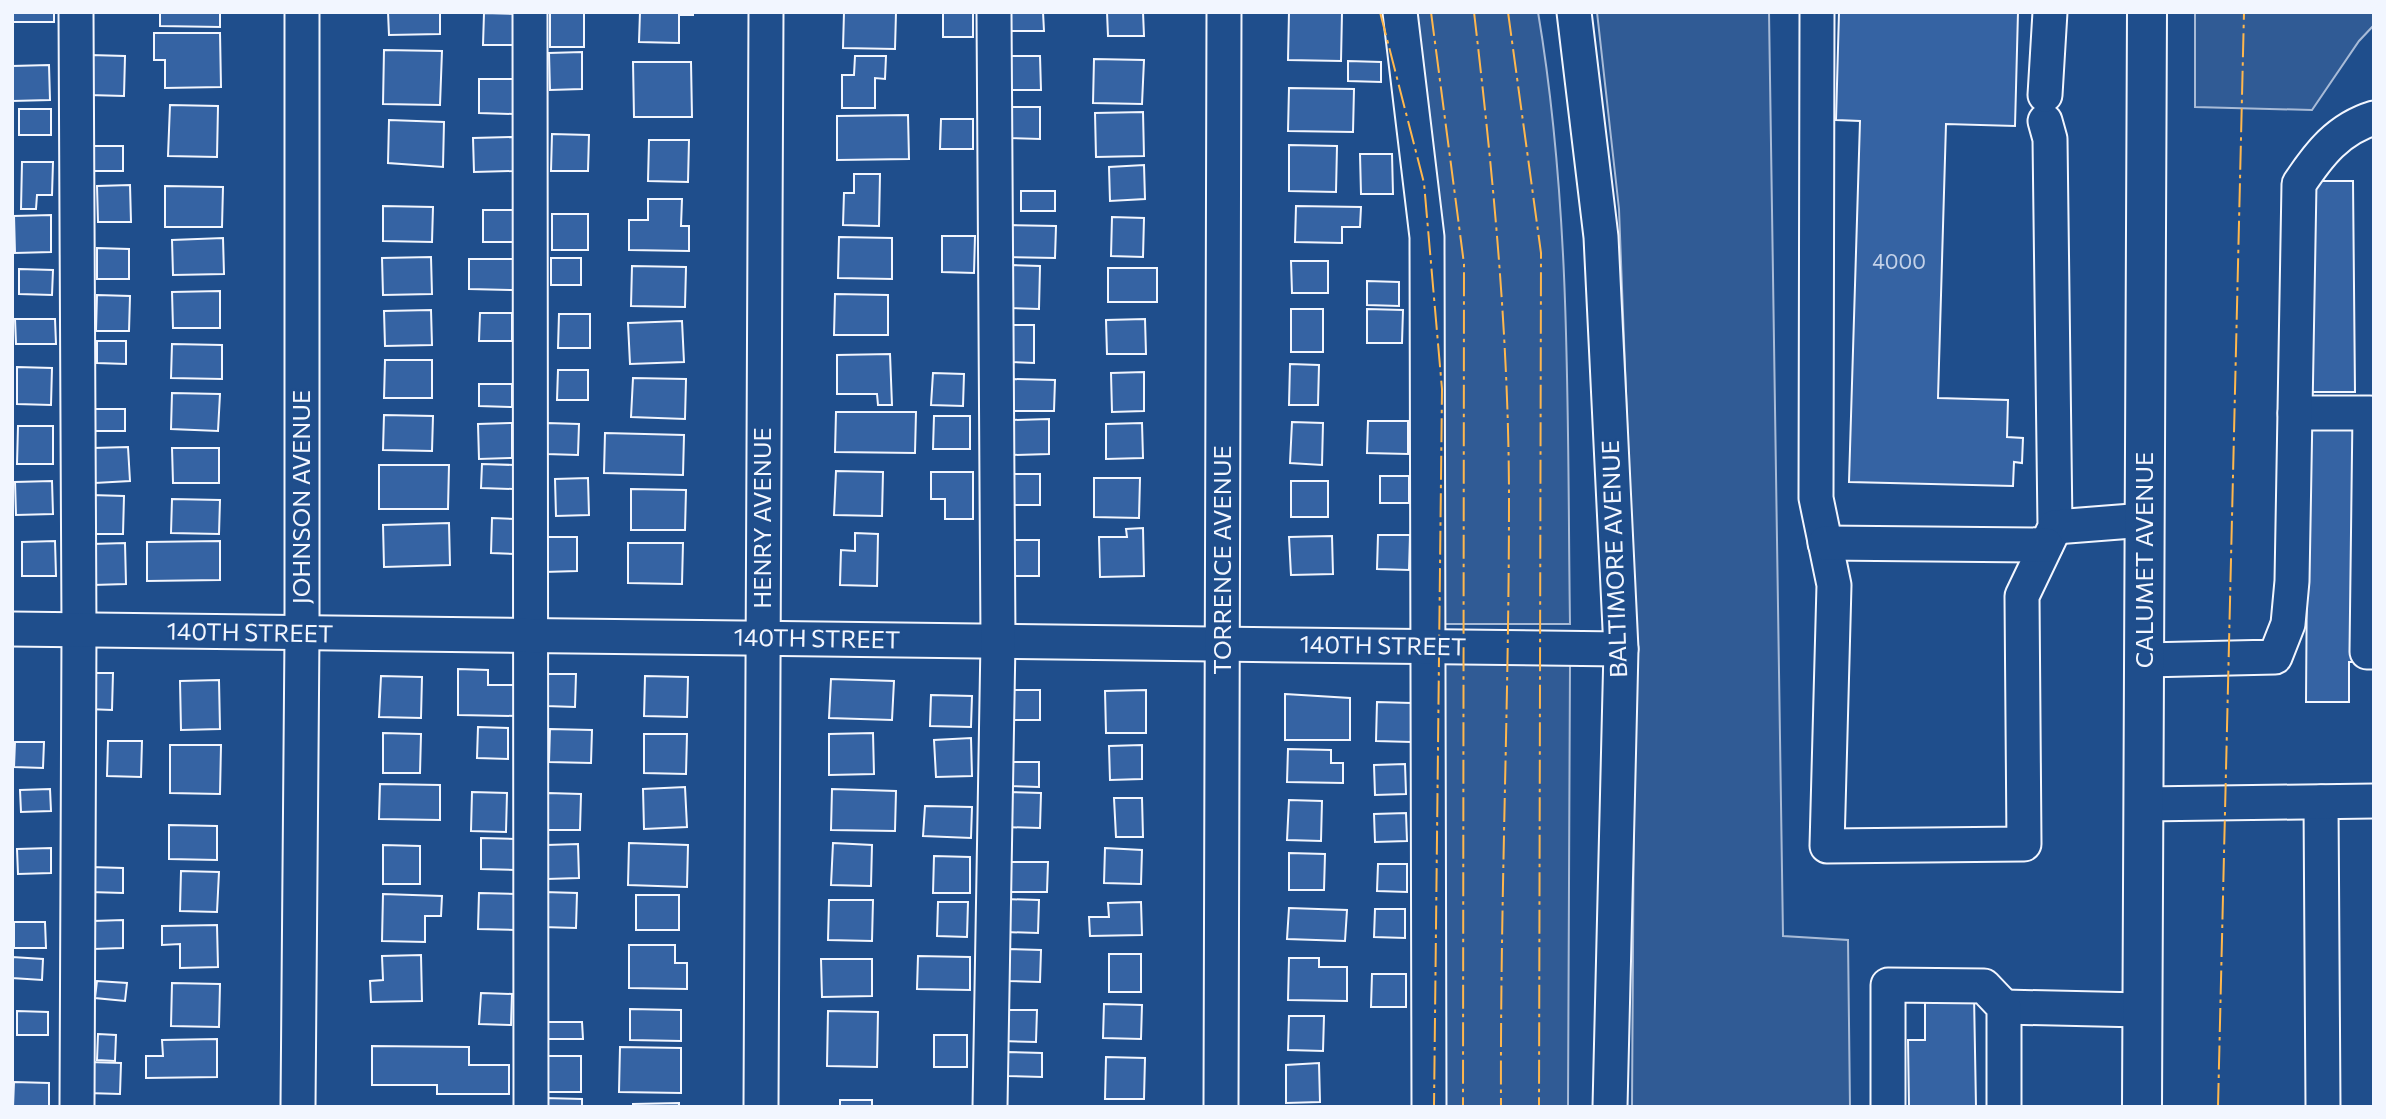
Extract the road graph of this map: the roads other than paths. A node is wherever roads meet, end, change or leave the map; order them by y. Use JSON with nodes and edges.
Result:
{"nodes":[{"id":1,"x":76,"y":12,"type":"edge"},
{"id":2,"x":302,"y":12,"type":"edge"},
{"id":3,"x":530,"y":12,"type":"edge"},
{"id":4,"x":766,"y":12,"type":"edge"},
{"id":5,"x":994,"y":12,"type":"edge"},
{"id":6,"x":1224,"y":12,"type":"edge"},
{"id":7,"x":1400,"y":12,"type":"edge"},
{"id":8,"x":1574,"y":12,"type":"edge"},
{"id":9,"x":1817,"y":12,"type":"edge"},
{"id":10,"x":2050,"y":12,"type":"edge"},
{"id":11,"x":2147,"y":12,"type":"edge"},
{"id":12,"x":2374,"y":118,"type":"edge"},
{"id":13,"x":2295,"y":413,"type":"junction"},
{"id":14,"x":2372,"y":413,"type":"edge"},
{"id":15,"x":2146,"y":520,"type":"junction"},
{"id":16,"x":2051,"y":536,"type":"junction"},
{"id":17,"x":1825,"y":543,"type":"junction"},
{"id":18,"x":12,"y":629,"type":"edge"},
{"id":19,"x":79,"y":630,"type":"junction"},
{"id":20,"x":302,"y":635,"type":"junction"},
{"id":21,"x":531,"y":635,"type":"junction"},
{"id":22,"x":763,"y":638,"type":"junction"},
{"id":23,"x":998,"y":641,"type":"junction"},
{"id":24,"x":1223,"y":644,"type":"junction"},
{"id":25,"x":1429,"y":646,"type":"junction"},
{"id":26,"x":1621,"y":649,"type":"junction"},
{"id":27,"x":2374,"y":652,"type":"edge"},
{"id":28,"x":2145,"y":660,"type":"junction"},
{"id":29,"x":2374,"y":801,"type":"edge"},
{"id":30,"x":2321,"y":802,"type":"junction"},
{"id":31,"x":2144,"y":804,"type":"junction"},
{"id":32,"x":2004,"y":1007,"type":"junction"},
{"id":33,"x":2143,"y":1010,"type":"junction"},
{"id":34,"x":76,"y":1107,"type":"edge"},
{"id":35,"x":298,"y":1107,"type":"edge"},
{"id":36,"x":531,"y":1107,"type":"edge"},
{"id":37,"x":761,"y":1107,"type":"edge"},
{"id":38,"x":989,"y":1107,"type":"edge"},
{"id":39,"x":1221,"y":1107,"type":"edge"},
{"id":40,"x":1429,"y":1107,"type":"edge"},
{"id":41,"x":1610,"y":1107,"type":"edge"},
{"id":42,"x":1888,"y":1107,"type":"edge"},
{"id":43,"x":2004,"y":1107,"type":"edge"},
{"id":44,"x":2142,"y":1107,"type":"edge"},
{"id":45,"x":2323,"y":1107,"type":"edge"}],
"edges":[{"from":1,"to":19,"type":"street"},
{"from":2,"to":20,"type":"street","name":"JOHNSON AVENUE"},
{"from":3,"to":21,"type":"street"},
{"from":4,"to":22,"type":"street","name":"HENRY AVENUE"},
{"from":5,"to":23,"type":"street"},
{"from":6,"to":24,"type":"street","name":"TORRENCE AVENUE"},
{"from":7,"to":25,"type":"street"},
{"from":8,"to":26,"type":"street","name":"BALTIMORE AVENUE"},
{"from":9,"to":17,"type":"street"},
{"from":10,"to":16,"type":"street"},
{"from":11,"to":15,"type":"main road","name":"CALUMET AVENUE"},
{"from":12,"to":13,"type":"street"},
{"from":13,"to":14,"type":"street"},
{"from":13,"to":28,"type":"street"},
{"from":14,"to":27,"type":"street"},
{"from":15,"to":16,"type":"street"},
{"from":15,"to":28,"type":"main road","name":"CALUMET AVENUE"},
{"from":16,"to":17,"type":"street"},
{"from":16,"to":17,"type":"street"},
{"from":18,"to":19,"type":"street","name":"140TH STREET"},
{"from":19,"to":20,"type":"street","name":"140TH STREET"},
{"from":19,"to":34,"type":"street"},
{"from":20,"to":21,"type":"street","name":"140TH STREET"},
{"from":20,"to":35,"type":"street","name":"JOHNSON AVENUE"},
{"from":21,"to":22,"type":"street","name":"140TH STREET"},
{"from":21,"to":36,"type":"street"},
{"from":22,"to":23,"type":"street","name":"140TH STREET"},
{"from":22,"to":37,"type":"street","name":"HENRY AVENUE"},
{"from":23,"to":24,"type":"street","name":"140TH STREET"},
{"from":23,"to":38,"type":"street"},
{"from":24,"to":25,"type":"street","name":"140TH STREET"},
{"from":24,"to":39,"type":"street","name":"TORRENCE AVENUE"},
{"from":25,"to":26,"type":"street","name":"140TH STREET"},
{"from":25,"to":40,"type":"street"},
{"from":26,"to":41,"type":"street","name":"BALTIMORE AVENUE"},
{"from":28,"to":31,"type":"main road","name":"CALUMET AVENUE"},
{"from":29,"to":30,"type":"street"},
{"from":30,"to":31,"type":"street"},
{"from":30,"to":45,"type":"street"},
{"from":31,"to":33,"type":"main road","name":"CALUMET AVENUE"},
{"from":32,"to":33,"type":"street"},
{"from":32,"to":42,"type":"street"},
{"from":32,"to":43,"type":"street"},
{"from":33,"to":44,"type":"main road","name":"CALUMET AVENUE"}]}
